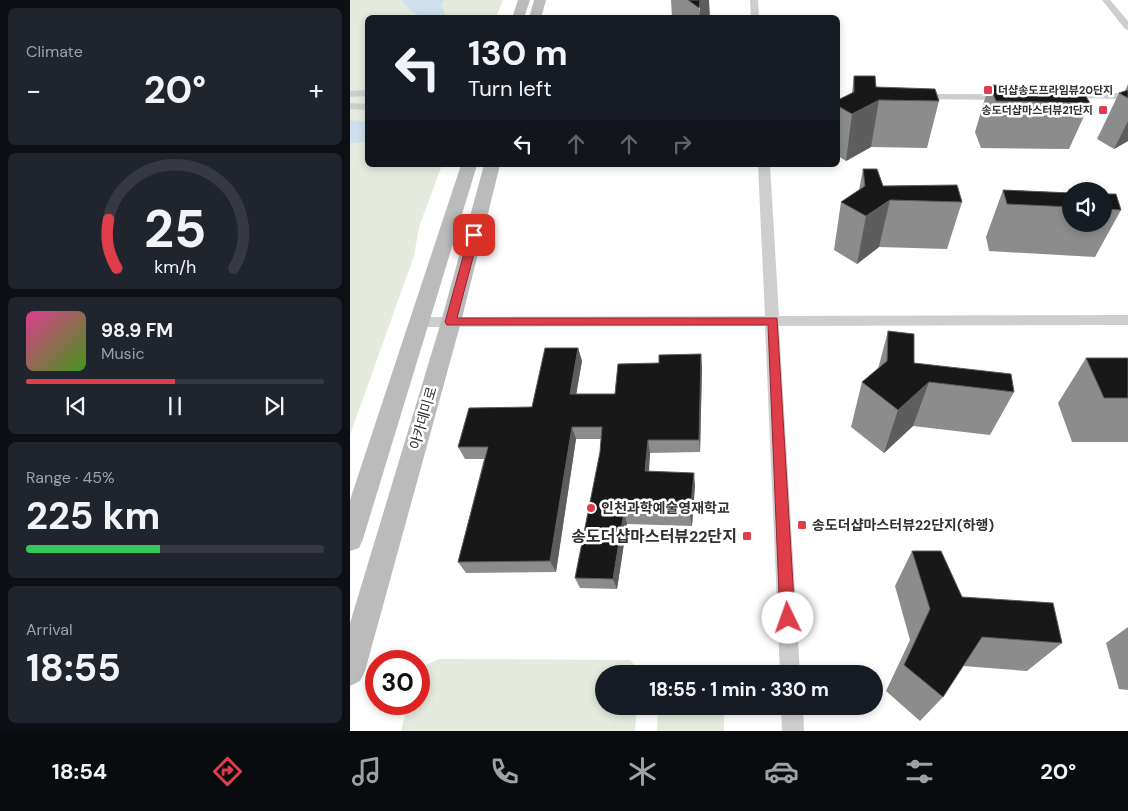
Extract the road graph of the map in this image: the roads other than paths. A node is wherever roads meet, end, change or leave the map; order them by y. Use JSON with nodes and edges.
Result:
{"nodes":[{"id":1,"x":524,"y":0,"type":"edge"},
{"id":2,"x":540,"y":0,"type":"edge"},
{"id":3,"x":754,"y":0,"type":"edge"},
{"id":4,"x":1106,"y":0,"type":"edge"},
{"id":5,"x":519,"y":15,"type":"edge"},
{"id":6,"x":536,"y":15,"type":"edge"},
{"id":7,"x":755,"y":15,"type":"edge"},
{"id":8,"x":1128,"y":27,"type":"edge"},
{"id":9,"x":365,"y":93,"type":"edge"},
{"id":10,"x":351,"y":95,"type":"edge"},
{"id":11,"x":1050,"y":96,"type":"edge"},
{"id":12,"x":1128,"y":96,"type":"edge"},
{"id":13,"x":1022,"y":97,"type":"edge"},
{"id":14,"x":905,"y":98,"type":"edge"},
{"id":15,"x":350,"y":106,"type":"edge"},
{"id":16,"x":365,"y":107,"type":"edge"},
{"id":17,"x":467,"y":167,"type":"edge"},
{"id":18,"x":491,"y":167,"type":"edge"},
{"id":19,"x":764,"y":167,"type":"edge"},
{"id":20,"x":1128,"y":320,"type":"edge"},
{"id":21,"x":773,"y":321,"type":"junction"},
{"id":22,"x":418,"y":322,"type":"junction"},
{"id":23,"x":450,"y":322,"type":"junction"},
{"id":24,"x":350,"y":538,"type":"edge"},
{"id":25,"x":790,"y":665,"type":"edge"},
{"id":26,"x":350,"y":671,"type":"edge"},
{"id":27,"x":792,"y":715,"type":"edge"},
{"id":28,"x":793,"y":731,"type":"edge"}],
"edges":[{"from":1,"to":5,"type":"main road"},
{"from":2,"to":6,"type":"main road"},
{"from":3,"to":7,"type":"street"},
{"from":4,"to":8,"type":"street"},
{"from":9,"to":10,"type":"street"},
{"from":11,"to":12,"type":"street"},
{"from":13,"to":14,"type":"street"},
{"from":15,"to":16,"type":"street"},
{"from":17,"to":22,"type":"main road"},
{"from":18,"to":23,"type":"main road","name":"아카데미로"},
{"from":19,"to":21,"type":"street"},
{"from":20,"to":21,"type":"street"},
{"from":21,"to":23,"type":"street"},
{"from":21,"to":25,"type":"street"},
{"from":22,"to":23,"type":"street"},
{"from":22,"to":24,"type":"main road"},
{"from":23,"to":26,"type":"main road","name":"아카데미로"},
{"from":27,"to":28,"type":"street"}]}
